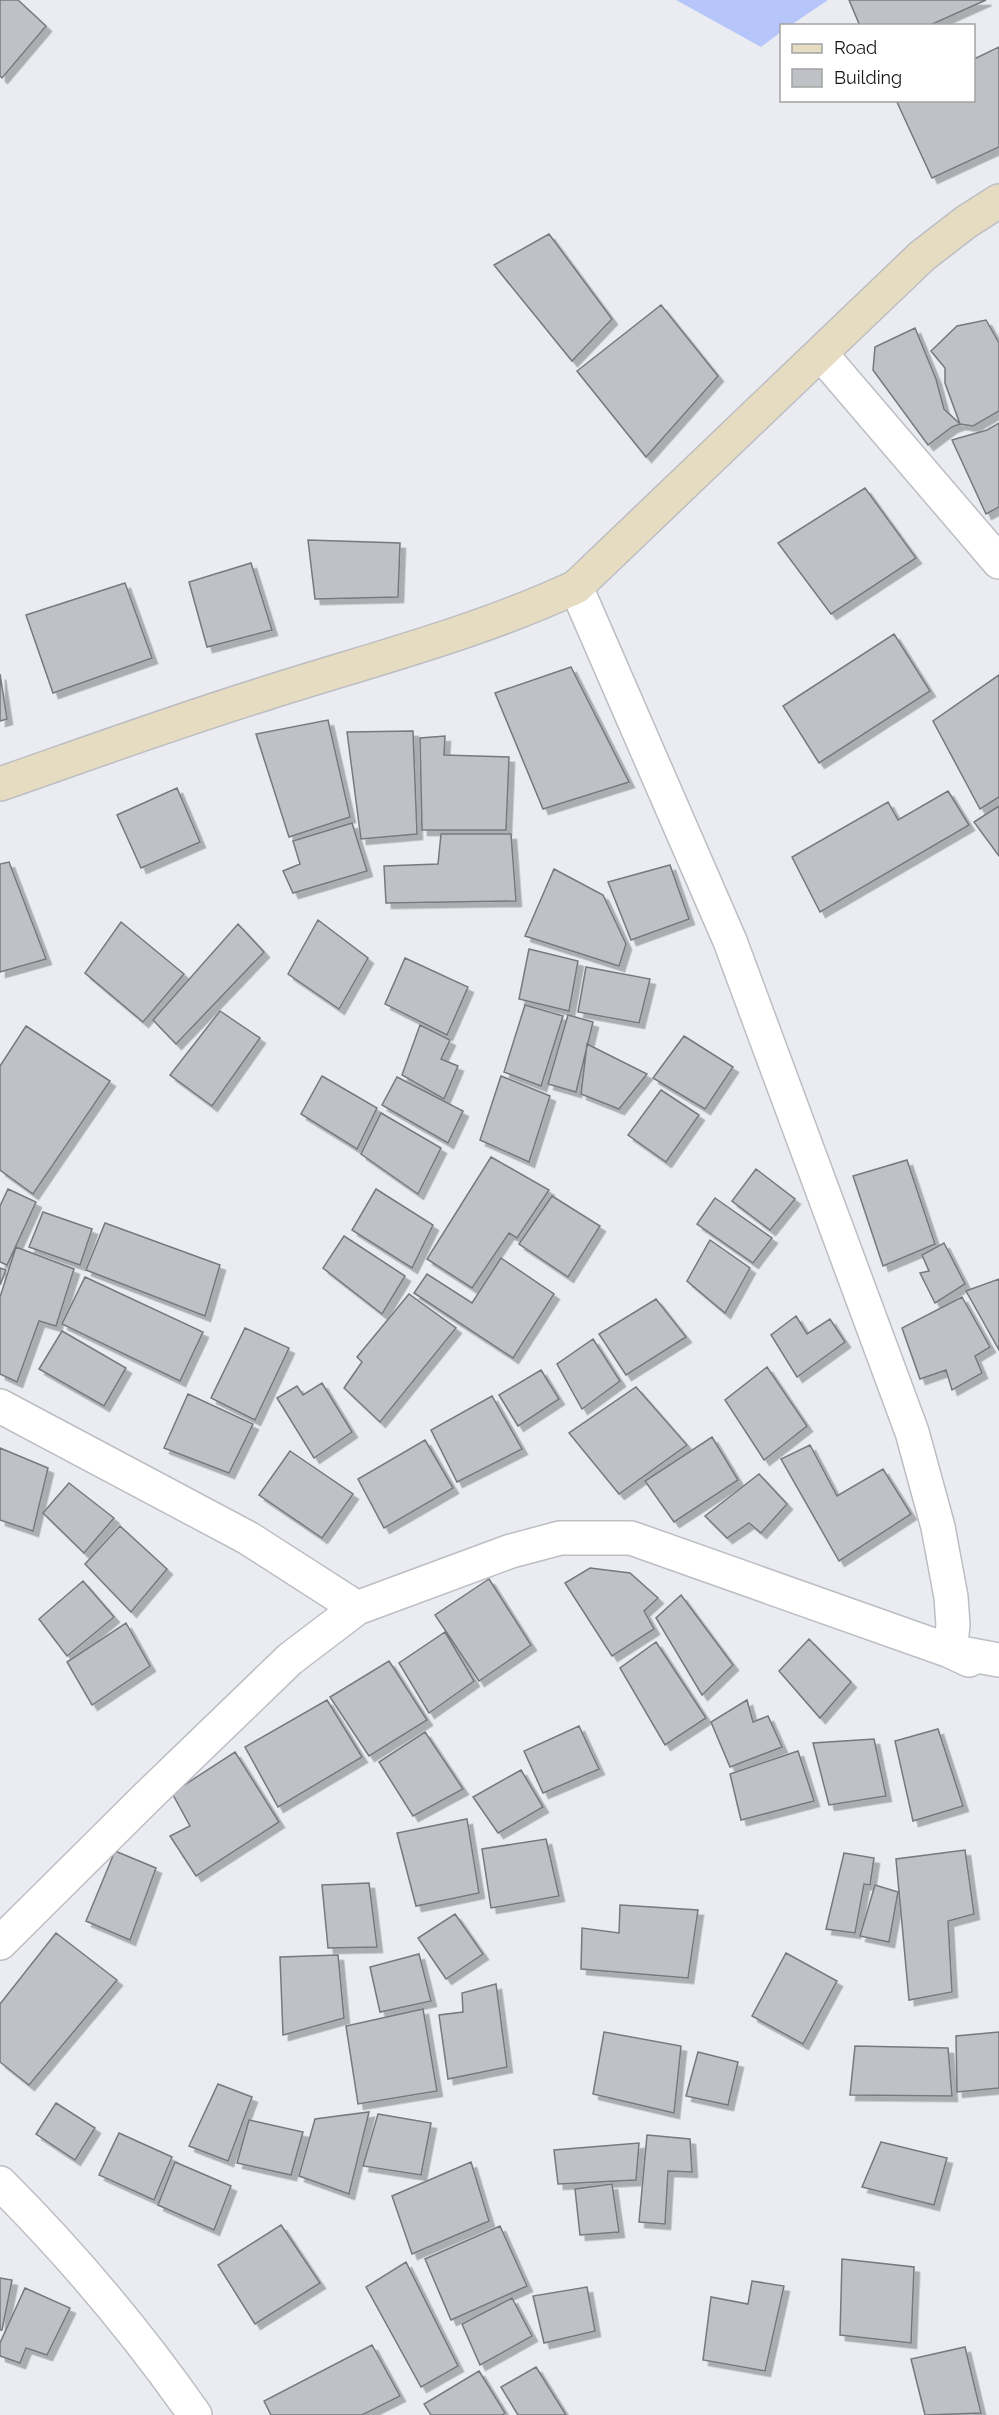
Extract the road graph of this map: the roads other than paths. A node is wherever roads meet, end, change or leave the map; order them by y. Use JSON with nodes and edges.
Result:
{"nodes":[{"id":1,"x":999,"y":201,"type":"edge"},
{"id":2,"x":821,"y":354,"type":"junction"},
{"id":3,"x":999,"y":562,"type":"edge"},
{"id":4,"x":576,"y":587,"type":"junction"},
{"id":5,"x":0,"y":784,"type":"edge"},
{"id":6,"x":0,"y":1406,"type":"edge"},
{"id":7,"x":357,"y":1608,"type":"junction"},
{"id":8,"x":950,"y":1651,"type":"junction"},
{"id":9,"x":999,"y":1660,"type":"edge"},
{"id":10,"x":999,"y":1676,"type":"edge"},
{"id":11,"x":0,"y":1943,"type":"edge"},
{"id":12,"x":0,"y":2183,"type":"edge"},
{"id":13,"x":195,"y":2415,"type":"edge"}],
"edges":[{"from":1,"to":2,"type":"street"},
{"from":2,"to":3,"type":"street"},
{"from":2,"to":4,"type":"street"},
{"from":4,"to":5,"type":"street"},
{"from":4,"to":8,"type":"street"},
{"from":6,"to":7,"type":"street"},
{"from":7,"to":8,"type":"street"},
{"from":7,"to":11,"type":"street"},
{"from":8,"to":9,"type":"street"},
{"from":8,"to":10,"type":"street"},
{"from":12,"to":13,"type":"street"}]}
